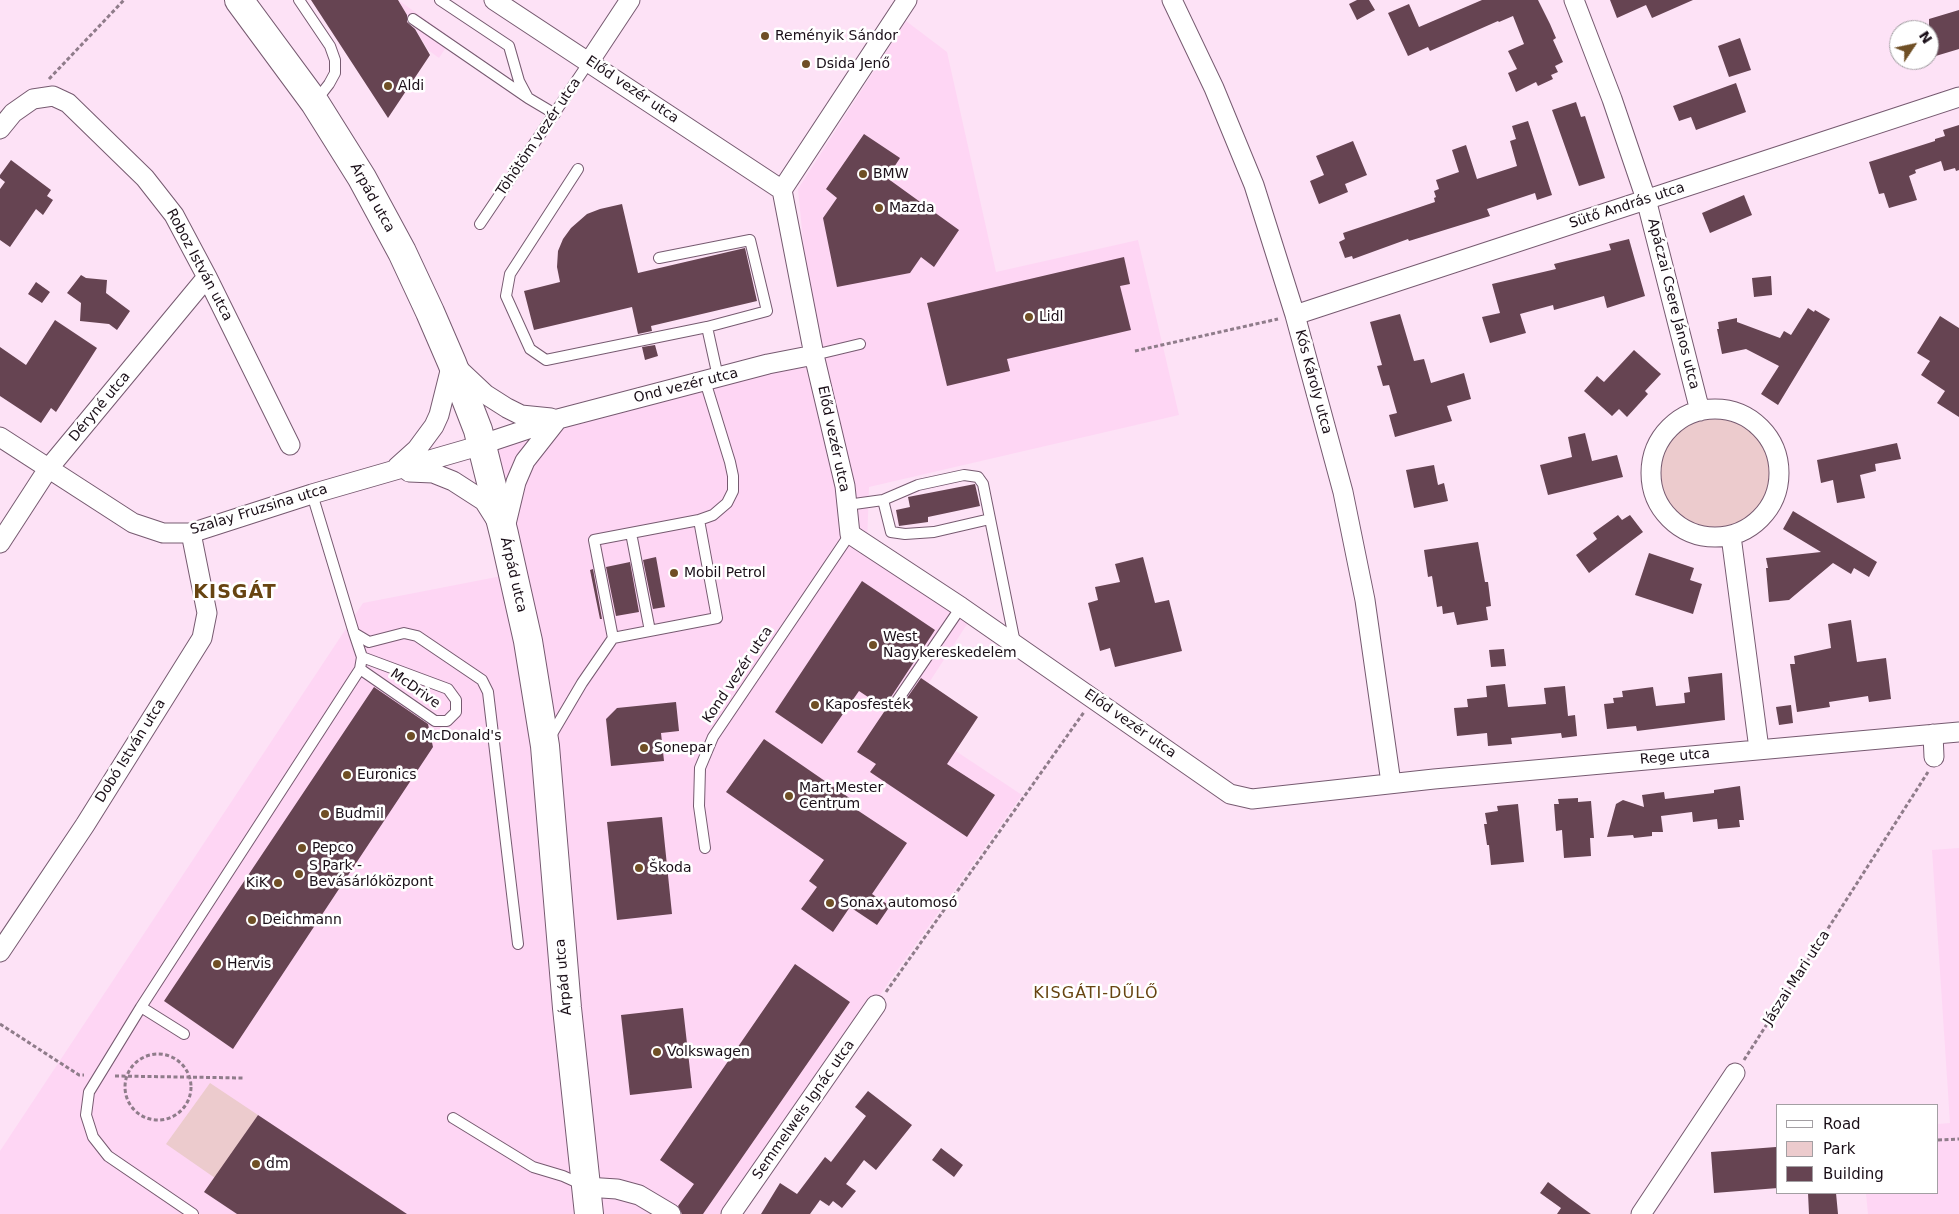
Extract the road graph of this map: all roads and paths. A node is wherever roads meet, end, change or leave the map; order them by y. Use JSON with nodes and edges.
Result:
{"nodes":[{"id":1,"x":124,"y":0,"type":"edge"},
{"id":2,"x":239,"y":0,"type":"edge"},
{"id":3,"x":299,"y":0,"type":"edge"},
{"id":4,"x":440,"y":0,"type":"edge"},
{"id":5,"x":494,"y":0,"type":"edge"},
{"id":6,"x":630,"y":0,"type":"edge"},
{"id":7,"x":907,"y":0,"type":"edge"},
{"id":8,"x":1172,"y":0,"type":"edge"},
{"id":9,"x":1574,"y":0,"type":"edge"},
{"id":10,"x":413,"y":19,"type":"dead end"},
{"id":11,"x":589,"y":62,"type":"junction"},
{"id":12,"x":1959,"y":97,"type":"edge"},
{"id":13,"x":528,"y":98,"type":"junction"},
{"id":14,"x":32,"y":99,"type":"junction"},
{"id":15,"x":315,"y":103,"type":"junction"},
{"id":16,"x":555,"y":114,"type":"junction"},
{"id":17,"x":0,"y":129,"type":"edge"},
{"id":18,"x":578,"y":169,"type":"dead end"},
{"id":19,"x":782,"y":190,"type":"junction"},
{"id":20,"x":1646,"y":199,"type":"junction"},
{"id":21,"x":480,"y":224,"type":"dead end"},
{"id":22,"x":659,"y":258,"type":"dead end"},
{"id":23,"x":207,"y":277,"type":"junction"},
{"id":24,"x":1295,"y":315,"type":"junction"},
{"id":25,"x":707,"y":327,"type":"junction"},
{"id":26,"x":860,"y":344,"type":"dead end"},
{"id":27,"x":1135,"y":351,"type":"dead end"},
{"id":28,"x":814,"y":355,"type":"junction"},
{"id":29,"x":452,"y":363,"type":"junction"},
{"id":30,"x":712,"y":379,"type":"junction"},
{"id":31,"x":1700,"y":411,"type":"junction"},
{"id":32,"x":558,"y":419,"type":"junction"},
{"id":33,"x":0,"y":437,"type":"edge"},
{"id":34,"x":481,"y":444,"type":"junction"},
{"id":35,"x":290,"y":445,"type":"dead end"},
{"id":36,"x":48,"y":469,"type":"junction"},
{"id":37,"x":393,"y":471,"type":"junction"},
{"id":38,"x":312,"y":494,"type":"junction"},
{"id":39,"x":883,"y":500,"type":"junction"},
{"id":40,"x":847,"y":505,"type":"junction"},
{"id":41,"x":698,"y":520,"type":"junction"},
{"id":42,"x":990,"y":520,"type":"junction"},
{"id":43,"x":191,"y":533,"type":"junction"},
{"id":44,"x":631,"y":533,"type":"junction"},
{"id":45,"x":504,"y":534,"type":"junction"},
{"id":46,"x":850,"y":534,"type":"junction"},
{"id":47,"x":1731,"y":536,"type":"junction"},
{"id":48,"x":0,"y":543,"type":"edge"},
{"id":49,"x":961,"y":606,"type":"junction"},
{"id":50,"x":650,"y":631,"type":"junction"},
{"id":51,"x":354,"y":633,"type":"junction"},
{"id":52,"x":613,"y":638,"type":"junction"},
{"id":53,"x":1015,"y":644,"type":"junction"},
{"id":54,"x":362,"y":657,"type":"junction"},
{"id":55,"x":360,"y":668,"type":"junction"},
{"id":56,"x":1093,"y":699,"type":"junction"},
{"id":57,"x":897,"y":701,"type":"dead end"},
{"id":58,"x":1959,"y":732,"type":"edge"},
{"id":59,"x":1933,"y":734,"type":"junction"},
{"id":60,"x":545,"y":746,"type":"junction"},
{"id":61,"x":1758,"y":749,"type":"junction"},
{"id":62,"x":1934,"y":757,"type":"joint"},
{"id":63,"x":1391,"y":783,"type":"junction"},
{"id":64,"x":705,"y":848,"type":"dead end"},
{"id":65,"x":518,"y":944,"type":"dead end"},
{"id":66,"x":0,"y":952,"type":"edge"},
{"id":67,"x":876,"y":1006,"type":"joint"},
{"id":68,"x":142,"y":1007,"type":"junction"},
{"id":69,"x":0,"y":1024,"type":"edge"},
{"id":70,"x":184,"y":1034,"type":"dead end"},
{"id":71,"x":1735,"y":1073,"type":"joint"},
{"id":72,"x":100,"y":1075,"type":"junction"},
{"id":73,"x":127,"y":1076,"type":"junction"},
{"id":74,"x":190,"y":1077,"type":"junction"},
{"id":75,"x":244,"y":1078,"type":"dead end"},
{"id":76,"x":453,"y":1118,"type":"dead end"},
{"id":77,"x":1959,"y":1139,"type":"edge"},
{"id":78,"x":1939,"y":1140,"type":"edge"},
{"id":79,"x":586,"y":1187,"type":"junction"},
{"id":80,"x":194,"y":1214,"type":"edge"},
{"id":81,"x":589,"y":1214,"type":"edge"},
{"id":82,"x":671,"y":1214,"type":"edge"},
{"id":83,"x":731,"y":1214,"type":"edge"},
{"id":84,"x":1641,"y":1214,"type":"edge"}],
"edges":[{"from":1,"to":14,"type":"path"},
{"from":2,"to":15,"type":"main road","name":"Árpád utca"},
{"from":3,"to":15,"type":"lane"},
{"from":4,"to":13,"type":"lane"},
{"from":5,"to":11,"type":"street","name":"Előd vezér utca"},
{"from":6,"to":11,"type":"street","name":"Töhötöm vezér utca"},
{"from":7,"to":19,"type":"street"},
{"from":8,"to":24,"type":"street","name":"Kós Károly utca"},
{"from":9,"to":20,"type":"street","name":"Apáczai Csere János utca"},
{"from":10,"to":13,"type":"lane"},
{"from":11,"to":16,"type":"lane","name":"Töhötöm vezér utca"},
{"from":11,"to":19,"type":"street","name":"Előd vezér utca"},
{"from":12,"to":20,"type":"street","name":"Sütő András utca"},
{"from":13,"to":16,"type":"lane"},
{"from":14,"to":17,"type":"street"},
{"from":14,"to":23,"type":"street","name":"Roboz István utca"},
{"from":15,"to":29,"type":"main road","name":"Árpád utca"},
{"from":16,"to":21,"type":"lane","name":"Töhötöm vezér utca"},
{"from":18,"to":25,"type":"lane"},
{"from":19,"to":28,"type":"street","name":"Előd vezér utca"},
{"from":20,"to":24,"type":"street","name":"Sütő András utca"},
{"from":20,"to":31,"type":"street","name":"Apáczai Csere János utca"},
{"from":22,"to":25,"type":"lane"},
{"from":23,"to":35,"type":"street","name":"Roboz István utca"},
{"from":23,"to":36,"type":"street","name":"Déryné utca"},
{"from":24,"to":27,"type":"path"},
{"from":24,"to":63,"type":"street","name":"Kós Károly utca"},
{"from":25,"to":30,"type":"lane"},
{"from":26,"to":28,"type":"lane"},
{"from":28,"to":30,"type":"street","name":"Ond vezér utca"},
{"from":28,"to":40,"type":"street","name":"Előd vezér utca"},
{"from":29,"to":32,"type":"street","name":"Ond vezér utca"},
{"from":29,"to":34,"type":"main road","name":"Árpád utca"},
{"from":29,"to":37,"type":"street","name":"Szalay Fruzsina utca"},
{"from":30,"to":32,"type":"street","name":"Ond vezér utca"},
{"from":30,"to":41,"type":"lane"},
{"from":31,"to":47,"type":"street"},
{"from":31,"to":47,"type":"street"},
{"from":32,"to":34,"type":"street","name":"Ond vezér utca"},
{"from":32,"to":45,"type":"street"},
{"from":33,"to":36,"type":"street","name":"Szalay Fruzsina utca"},
{"from":34,"to":37,"type":"street","name":"Szalay Fruzsina utca"},
{"from":34,"to":45,"type":"main road","name":"Árpád utca"},
{"from":36,"to":43,"type":"street","name":"Szalay Fruzsina utca"},
{"from":36,"to":48,"type":"street","name":"Déryné utca"},
{"from":37,"to":38,"type":"street","name":"Szalay Fruzsina utca"},
{"from":37,"to":45,"type":"street","name":"Szalay Fruzsina utca"},
{"from":38,"to":43,"type":"street","name":"Szalay Fruzsina utca"},
{"from":38,"to":51,"type":"lane"},
{"from":39,"to":40,"type":"lane"},
{"from":39,"to":42,"type":"lane"},
{"from":39,"to":42,"type":"lane"},
{"from":40,"to":46,"type":"street","name":"Előd vezér utca"},
{"from":41,"to":44,"type":"lane"},
{"from":41,"to":50,"type":"lane"},
{"from":42,"to":53,"type":"lane"},
{"from":43,"to":66,"type":"street","name":"Dobó István utca"},
{"from":44,"to":50,"type":"lane"},
{"from":44,"to":52,"type":"lane"},
{"from":45,"to":60,"type":"main road","name":"Árpád utca"},
{"from":46,"to":49,"type":"street","name":"Előd vezér utca"},
{"from":46,"to":64,"type":"lane","name":"Kond vezér utca"},
{"from":47,"to":61,"type":"street"},
{"from":49,"to":53,"type":"street","name":"Előd vezér utca"},
{"from":49,"to":57,"type":"lane"},
{"from":50,"to":52,"type":"lane"},
{"from":51,"to":54,"type":"lane"},
{"from":51,"to":65,"type":"lane"},
{"from":52,"to":60,"type":"lane"},
{"from":53,"to":56,"type":"street","name":"Előd vezér utca"},
{"from":54,"to":55,"type":"lane"},
{"from":54,"to":55,"type":"lane","name":"McDrive"},
{"from":55,"to":68,"type":"lane"},
{"from":56,"to":63,"type":"street","name":"Előd vezér utca"},
{"from":56,"to":67,"type":"path"},
{"from":58,"to":59,"type":"street","name":"Rege utca"},
{"from":59,"to":61,"type":"street","name":"Rege utca"},
{"from":59,"to":62,"type":"street"},
{"from":60,"to":79,"type":"main road","name":"Árpád utca"},
{"from":61,"to":63,"type":"street","name":"Rege utca"},
{"from":62,"to":71,"type":"path","name":"Jászai Mari utca"},
{"from":67,"to":83,"type":"street","name":"Semmelweis Ignác utca"},
{"from":68,"to":70,"type":"lane"},
{"from":68,"to":72,"type":"lane"},
{"from":69,"to":72,"type":"path"},
{"from":71,"to":84,"type":"street"},
{"from":72,"to":73,"type":"path"},
{"from":72,"to":80,"type":"lane"},
{"from":73,"to":74,"type":"path"},
{"from":73,"to":74,"type":"path"},
{"from":73,"to":74,"type":"path"},
{"from":74,"to":75,"type":"path"},
{"from":76,"to":79,"type":"lane"},
{"from":77,"to":78,"type":"path"},
{"from":79,"to":81,"type":"main road","name":"Árpád utca"},
{"from":79,"to":82,"type":"street"}]}
